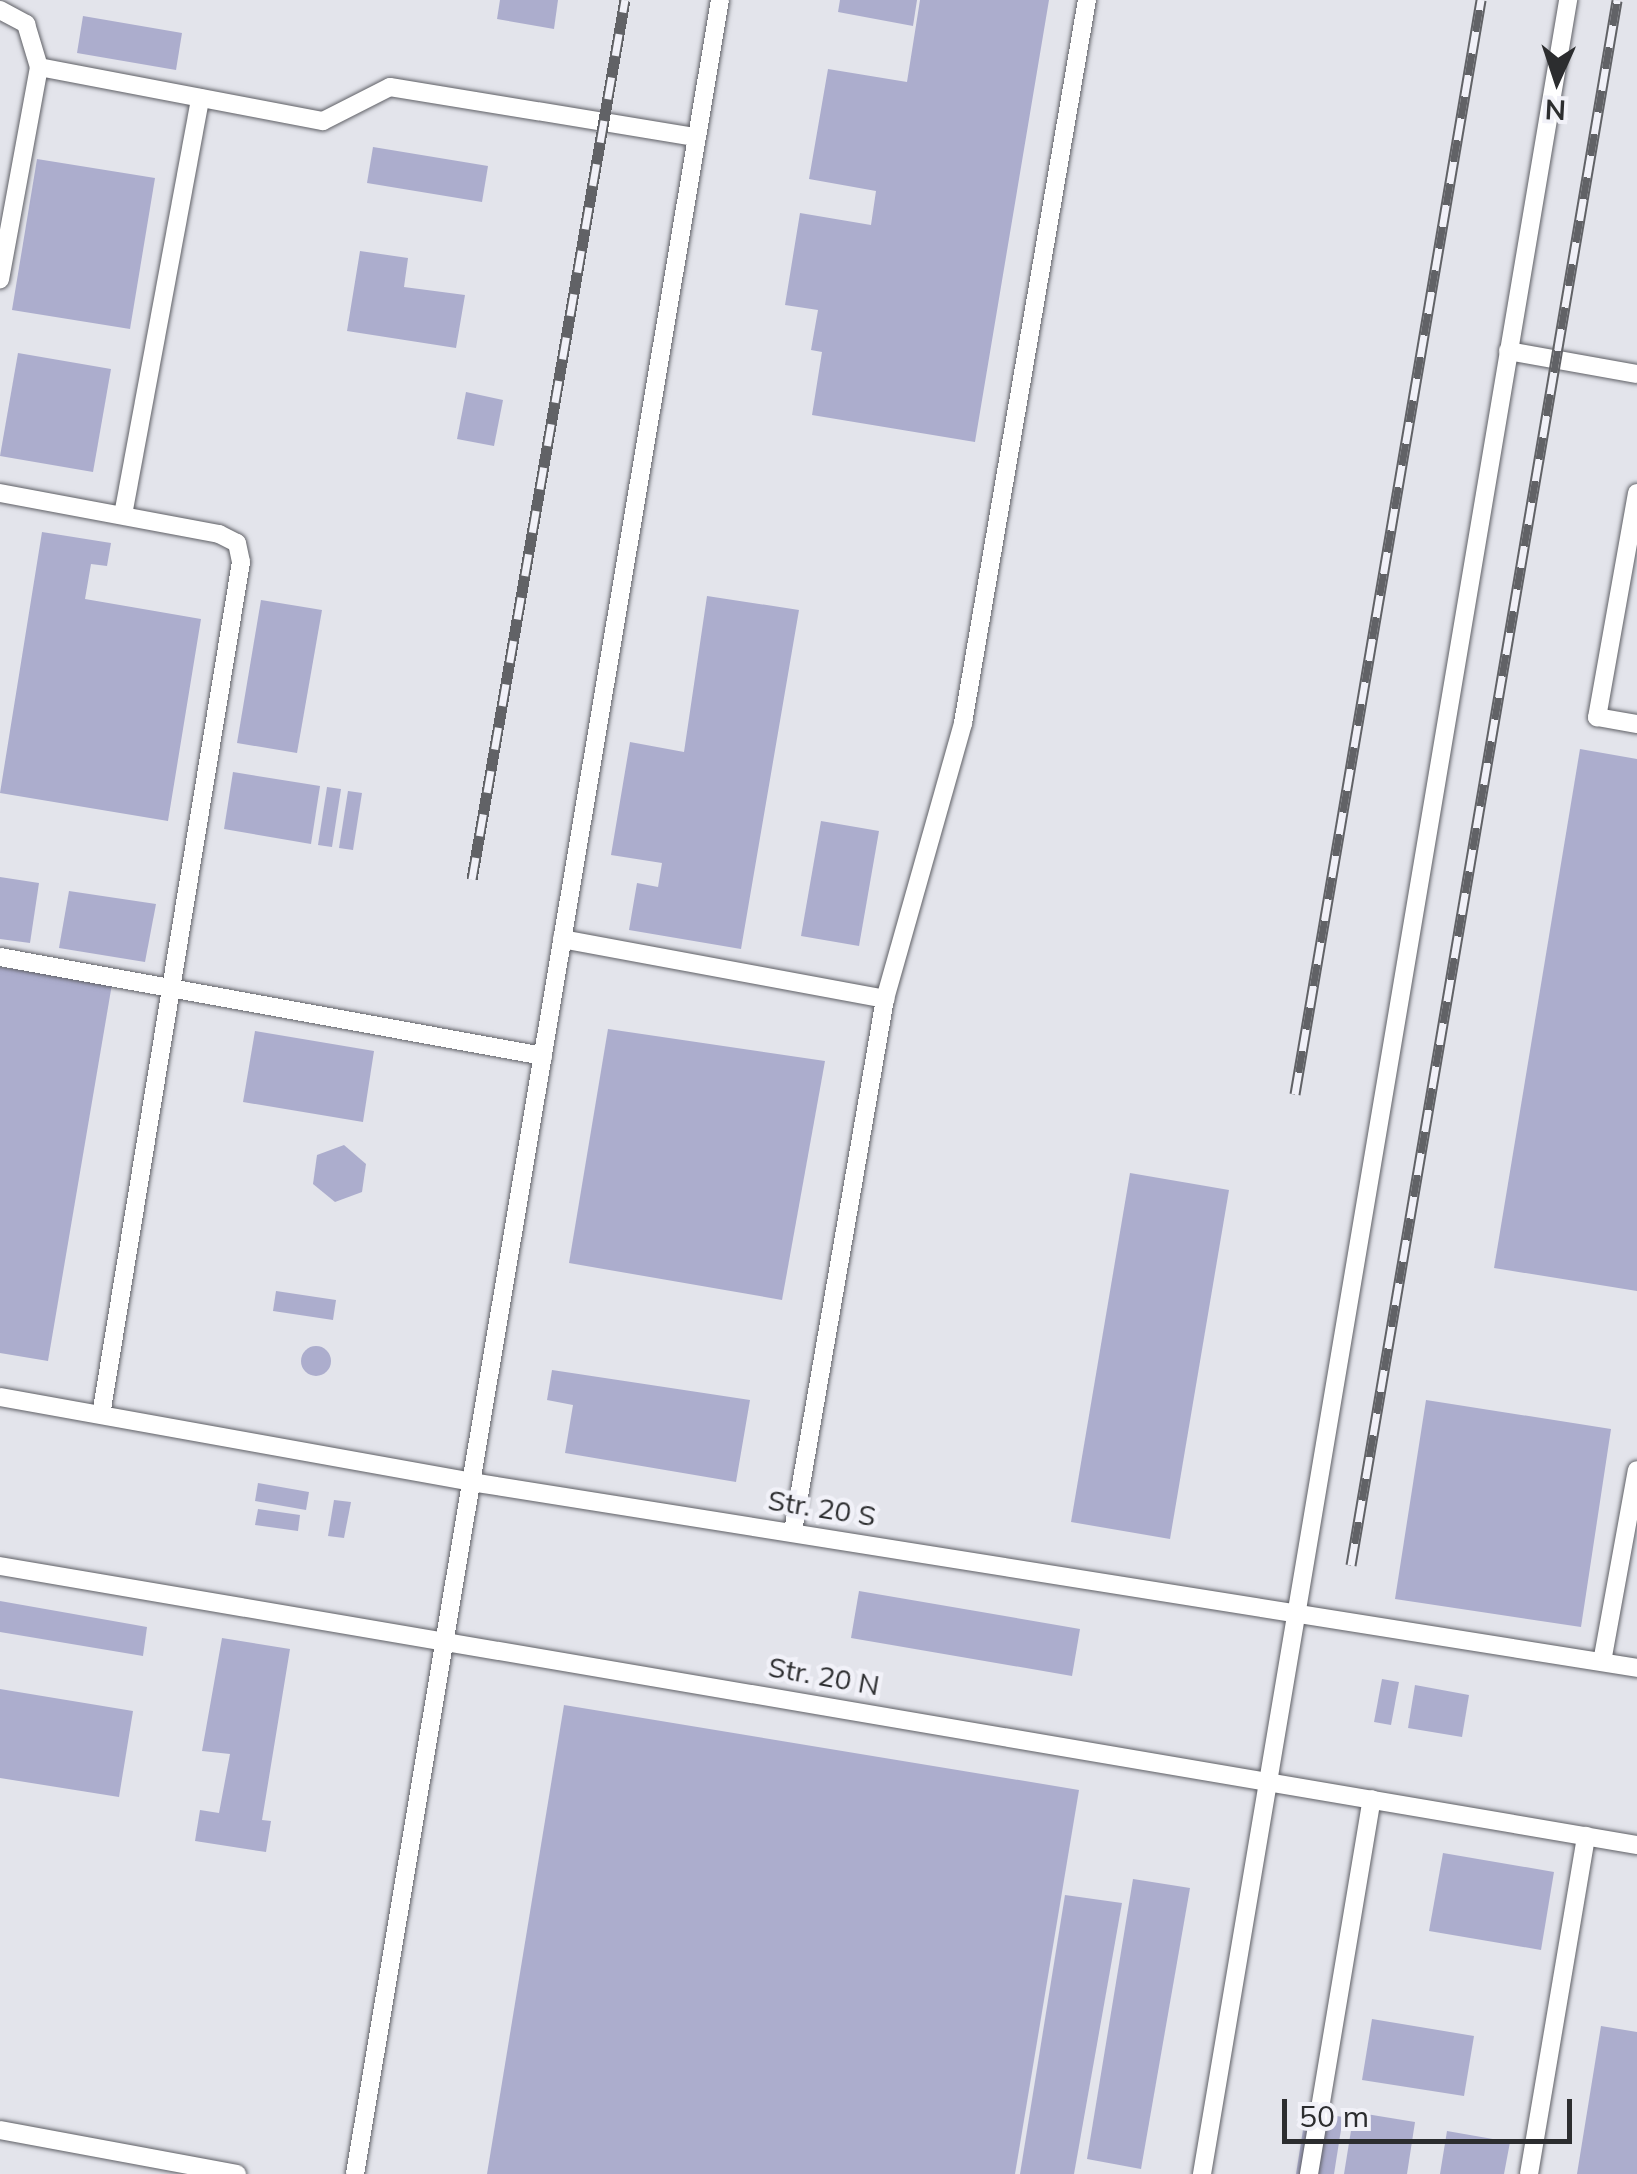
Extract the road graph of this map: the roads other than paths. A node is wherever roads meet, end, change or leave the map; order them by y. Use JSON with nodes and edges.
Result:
{"nodes":[{"id":1,"x":720,"y":0,"type":"edge"},
{"id":2,"x":1087,"y":0,"type":"edge"},
{"id":3,"x":1568,"y":0,"type":"edge"},
{"id":4,"x":0,"y":10,"type":"edge"},
{"id":5,"x":39,"y":67,"type":"junction"},
{"id":6,"x":200,"y":98,"type":"junction"},
{"id":7,"x":697,"y":137,"type":"junction"},
{"id":8,"x":0,"y":279,"type":"edge"},
{"id":9,"x":1508,"y":351,"type":"junction"},
{"id":10,"x":1637,"y":374,"type":"edge"},
{"id":11,"x":0,"y":494,"type":"edge"},
{"id":12,"x":1637,"y":494,"type":"edge"},
{"id":13,"x":123,"y":515,"type":"junction"},
{"id":14,"x":1637,"y":724,"type":"edge"},
{"id":15,"x":562,"y":939,"type":"junction"},
{"id":16,"x":0,"y":958,"type":"edge"},
{"id":17,"x":169,"y":987,"type":"junction"},
{"id":18,"x":885,"y":999,"type":"junction"},
{"id":19,"x":543,"y":1056,"type":"junction"},
{"id":20,"x":0,"y":1397,"type":"edge"},
{"id":21,"x":102,"y":1415,"type":"junction"},
{"id":22,"x":1637,"y":1470,"type":"edge"},
{"id":23,"x":471,"y":1482,"type":"junction"},
{"id":24,"x":792,"y":1531,"type":"junction"},
{"id":25,"x":0,"y":1566,"type":"edge"},
{"id":26,"x":1296,"y":1611,"type":"junction"},
{"id":27,"x":445,"y":1638,"type":"junction"},
{"id":28,"x":1602,"y":1662,"type":"junction"},
{"id":29,"x":1637,"y":1668,"type":"edge"},
{"id":30,"x":1268,"y":1781,"type":"junction"},
{"id":31,"x":1372,"y":1798,"type":"junction"},
{"id":32,"x":1586,"y":1836,"type":"junction"},
{"id":33,"x":1637,"y":1844,"type":"edge"},
{"id":34,"x":0,"y":2130,"type":"edge"},
{"id":35,"x":238,"y":2174,"type":"edge"},
{"id":36,"x":355,"y":2174,"type":"edge"},
{"id":37,"x":1202,"y":2174,"type":"edge"},
{"id":38,"x":1309,"y":2174,"type":"edge"},
{"id":39,"x":1529,"y":2174,"type":"edge"}],
"edges":[{"from":1,"to":7,"type":"lane"},
{"from":2,"to":18,"type":"lane"},
{"from":3,"to":9,"type":"lane"},
{"from":4,"to":5,"type":"lane"},
{"from":5,"to":6,"type":"lane"},
{"from":5,"to":8,"type":"lane"},
{"from":6,"to":7,"type":"lane"},
{"from":6,"to":13,"type":"lane"},
{"from":7,"to":15,"type":"lane"},
{"from":9,"to":10,"type":"lane"},
{"from":9,"to":26,"type":"lane"},
{"from":11,"to":13,"type":"lane"},
{"from":12,"to":14,"type":"lane"},
{"from":13,"to":17,"type":"lane"},
{"from":15,"to":18,"type":"lane"},
{"from":15,"to":19,"type":"lane"},
{"from":16,"to":17,"type":"lane"},
{"from":17,"to":19,"type":"lane"},
{"from":17,"to":21,"type":"lane"},
{"from":18,"to":24,"type":"lane"},
{"from":19,"to":23,"type":"lane"},
{"from":20,"to":21,"type":"lane","name":"Str. 20 S"},
{"from":21,"to":23,"type":"lane","name":"Str. 20 S"},
{"from":22,"to":28,"type":"lane"},
{"from":23,"to":24,"type":"lane","name":"Str. 20 S"},
{"from":23,"to":27,"type":"lane"},
{"from":24,"to":26,"type":"lane","name":"Str. 20 S"},
{"from":25,"to":27,"type":"lane","name":"Str. 20 N"},
{"from":26,"to":28,"type":"lane","name":"Str. 20 S"},
{"from":26,"to":30,"type":"lane"},
{"from":27,"to":30,"type":"lane","name":"Str. 20 N"},
{"from":27,"to":36,"type":"lane"},
{"from":28,"to":29,"type":"lane","name":"Str. 20 S"},
{"from":30,"to":31,"type":"lane","name":"Str. 20 N"},
{"from":30,"to":37,"type":"lane"},
{"from":31,"to":32,"type":"lane","name":"Str. 20 N"},
{"from":31,"to":38,"type":"lane"},
{"from":32,"to":33,"type":"lane","name":"Str. 20 N"},
{"from":32,"to":39,"type":"lane"},
{"from":34,"to":35,"type":"lane"}]}
